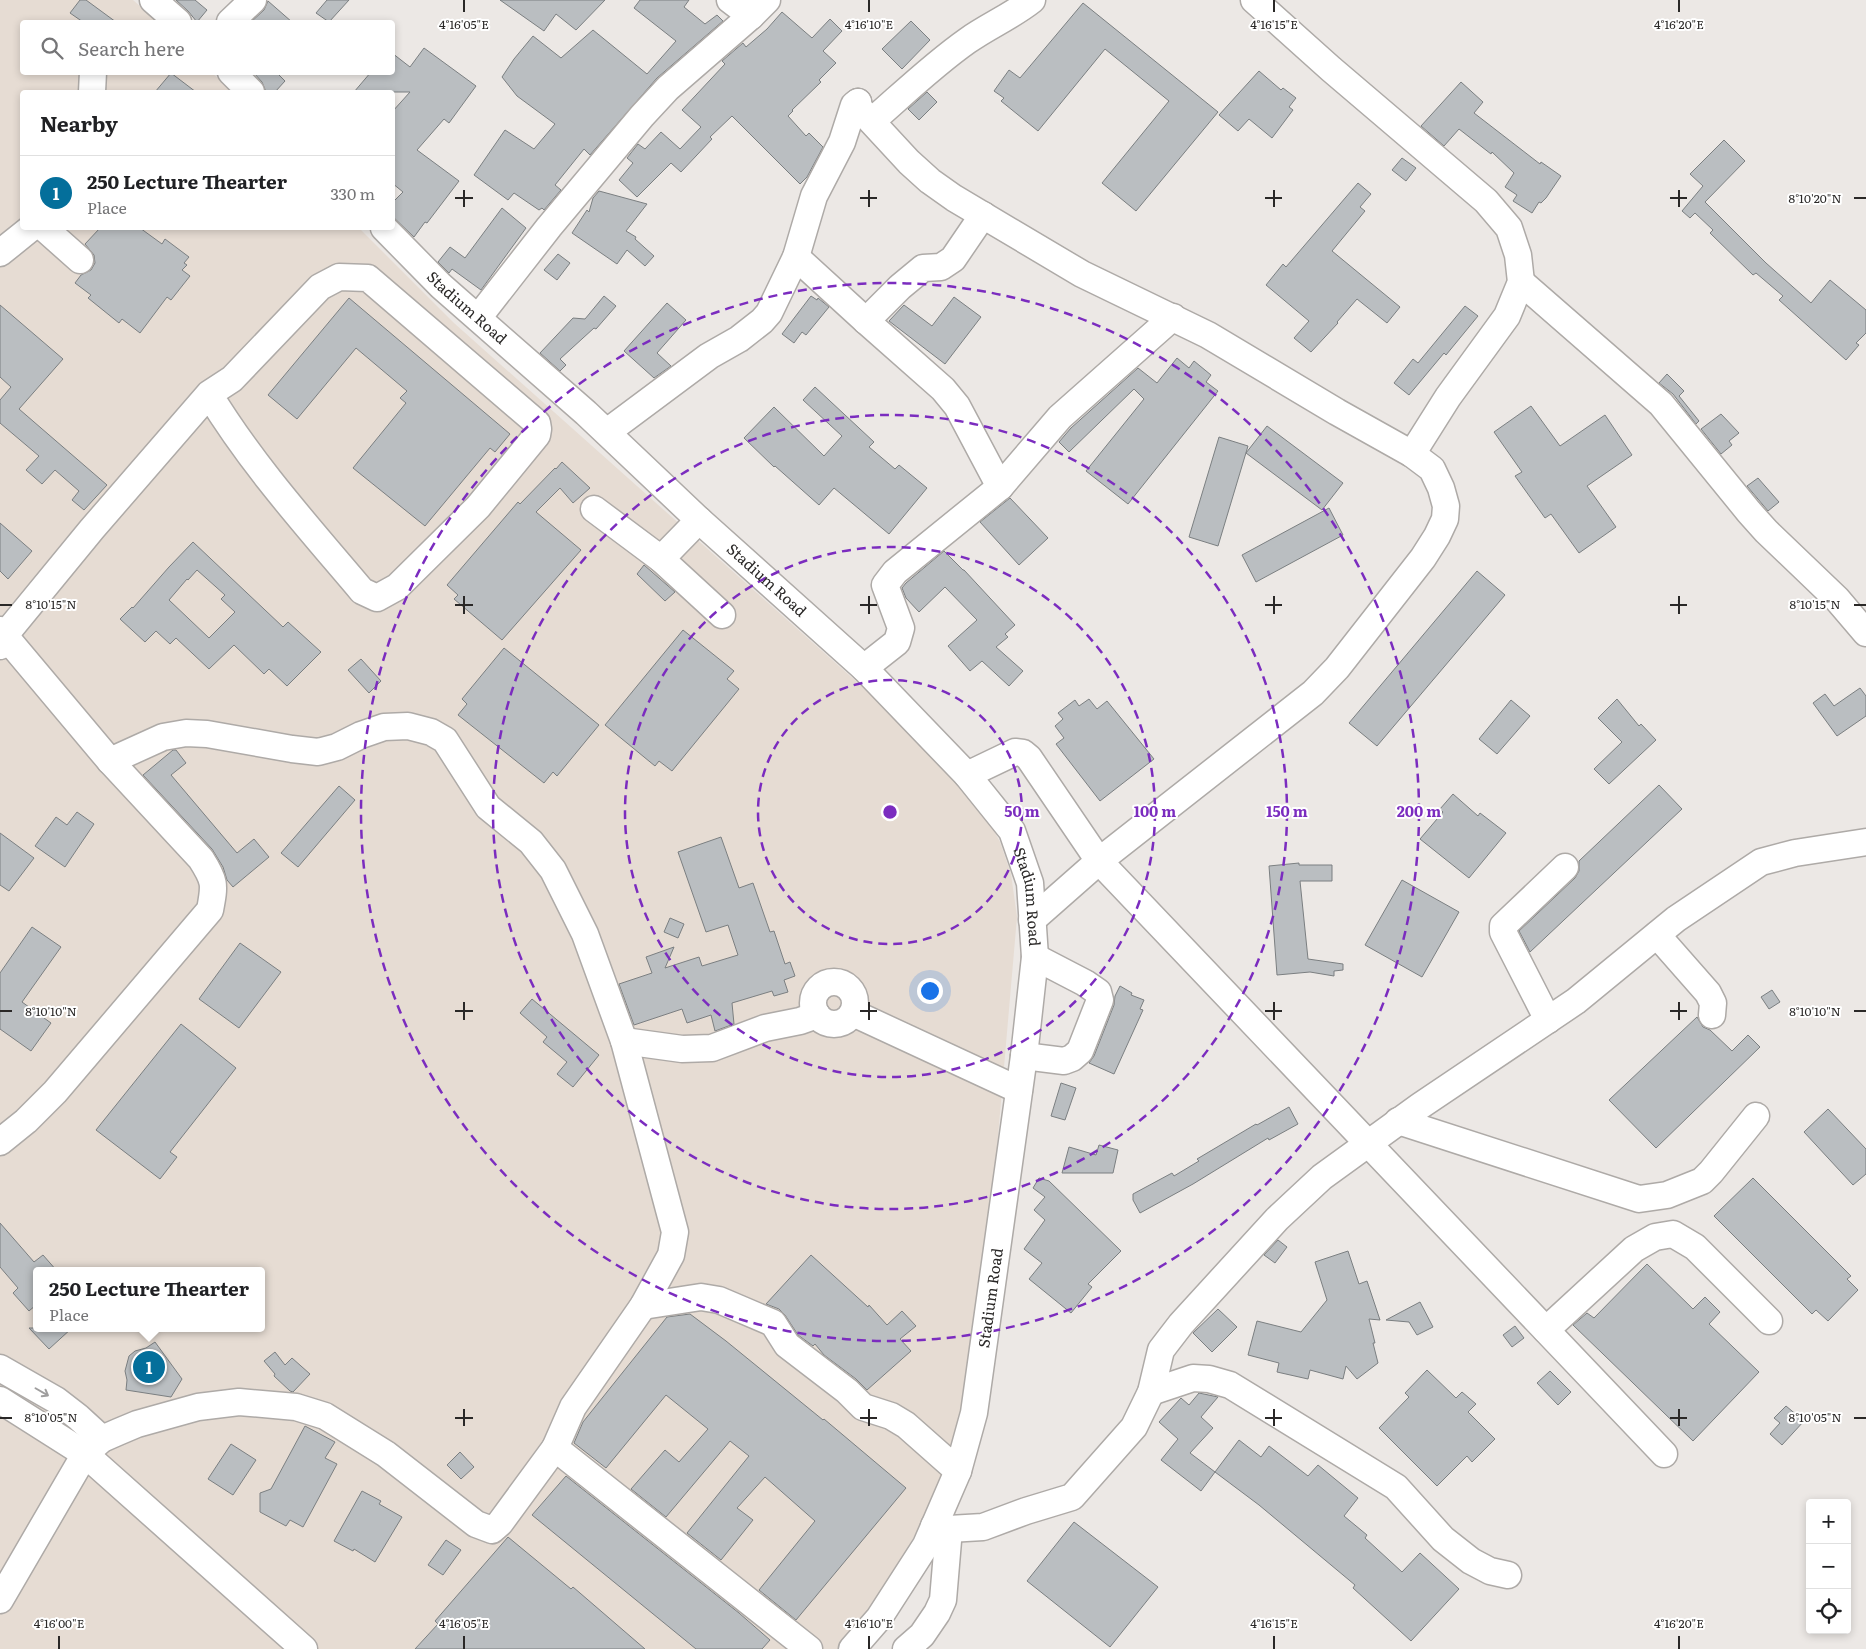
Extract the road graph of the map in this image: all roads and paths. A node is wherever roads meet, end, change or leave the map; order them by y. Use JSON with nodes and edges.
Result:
{"nodes":[{"id":1,"x":153,"y":0,"type":"edge"},
{"id":2,"x":253,"y":0,"type":"edge"},
{"id":3,"x":730,"y":0,"type":"edge"},
{"id":4,"x":1032,"y":0,"type":"edge"},
{"id":5,"x":1254,"y":0,"type":"edge"},
{"id":6,"x":759,"y":8,"type":"edge"},
{"id":7,"x":176,"y":20,"type":"edge"},
{"id":8,"x":232,"y":20,"type":"edge"},
{"id":9,"x":93,"y":75,"type":"edge"},
{"id":10,"x":234,"y":75,"type":"edge"},
{"id":11,"x":92,"y":90,"type":"edge"},
{"id":12,"x":249,"y":90,"type":"edge"},
{"id":13,"x":872,"y":121,"type":"junction"},
{"id":14,"x":983,"y":215,"type":"junction"},
{"id":15,"x":29,"y":230,"type":"edge"},
{"id":16,"x":46,"y":230,"type":"edge"},
{"id":17,"x":386,"y":230,"type":"edge"},
{"id":18,"x":0,"y":254,"type":"edge"},
{"id":19,"x":796,"y":257,"type":"junction"},
{"id":20,"x":80,"y":260,"type":"dead end"},
{"id":21,"x":1521,"y":282,"type":"junction"},
{"id":22,"x":1173,"y":317,"type":"junction"},
{"id":23,"x":478,"y":318,"type":"junction"},
{"id":24,"x":866,"y":321,"type":"junction"},
{"id":25,"x":208,"y":394,"type":"junction"},
{"id":26,"x":607,"y":432,"type":"junction"},
{"id":27,"x":1412,"y":454,"type":"junction"},
{"id":28,"x":1000,"y":487,"type":"junction"},
{"id":29,"x":594,"y":509,"type":"dead end"},
{"id":30,"x":699,"y":520,"type":"junction"},
{"id":31,"x":661,"y":559,"type":"junction"},
{"id":32,"x":722,"y":615,"type":"dead end"},
{"id":33,"x":1866,"y":633,"type":"edge"},
{"id":34,"x":2,"y":637,"type":"edge"},
{"id":35,"x":864,"y":668,"type":"junction"},
{"id":36,"x":110,"y":761,"type":"junction"},
{"id":37,"x":967,"y":775,"type":"junction"},
{"id":38,"x":1866,"y":842,"type":"edge"},
{"id":39,"x":1099,"y":861,"type":"junction"},
{"id":40,"x":1565,"y":867,"type":"dead end"},
{"id":41,"x":1032,"y":920,"type":"junction"},
{"id":42,"x":1657,"y":935,"type":"junction"},
{"id":43,"x":1035,"y":957,"type":"junction"},
{"id":44,"x":853,"y":1013,"type":"junction"},
{"id":45,"x":817,"y":1015,"type":"junction"},
{"id":46,"x":1712,"y":1015,"type":"dead end"},
{"id":47,"x":1548,"y":1020,"type":"junction"},
{"id":48,"x":624,"y":1042,"type":"junction"},
{"id":49,"x":1024,"y":1056,"type":"junction"},
{"id":50,"x":1019,"y":1090,"type":"junction"},
{"id":51,"x":1756,"y":1116,"type":"dead end"},
{"id":52,"x":1398,"y":1121,"type":"junction"},
{"id":53,"x":0,"y":1142,"type":"edge"},
{"id":54,"x":1368,"y":1142,"type":"junction"},
{"id":55,"x":1667,"y":1195,"type":"junction"},
{"id":56,"x":1673,"y":1234,"type":"junction"},
{"id":57,"x":643,"y":1306,"type":"junction"},
{"id":58,"x":1769,"y":1321,"type":"dead end"},
{"id":59,"x":1546,"y":1330,"type":"junction"},
{"id":60,"x":0,"y":1368,"type":"edge"},
{"id":61,"x":1150,"y":1392,"type":"junction"},
{"id":62,"x":0,"y":1400,"type":"edge"},
{"id":63,"x":94,"y":1446,"type":"junction"},
{"id":64,"x":555,"y":1448,"type":"junction"},
{"id":65,"x":1664,"y":1454,"type":"dead end"},
{"id":66,"x":958,"y":1471,"type":"junction"},
{"id":67,"x":941,"y":1527,"type":"junction"},
{"id":68,"x":1508,"y":1575,"type":"dead end"},
{"id":69,"x":0,"y":1600,"type":"edge"},
{"id":70,"x":304,"y":1649,"type":"edge"},
{"id":71,"x":809,"y":1649,"type":"edge"},
{"id":72,"x":852,"y":1649,"type":"edge"},
{"id":73,"x":906,"y":1649,"type":"edge"}],
"edges":[{"from":1,"to":7,"type":"street"},
{"from":2,"to":8,"type":"street"},
{"from":3,"to":6,"type":"street"},
{"from":4,"to":13,"type":"street"},
{"from":5,"to":21,"type":"street"},
{"from":6,"to":23,"type":"street"},
{"from":9,"to":11,"type":"street"},
{"from":10,"to":12,"type":"street"},
{"from":13,"to":14,"type":"street"},
{"from":13,"to":19,"type":"street"},
{"from":14,"to":22,"type":"street"},
{"from":14,"to":24,"type":"street"},
{"from":15,"to":18,"type":"street"},
{"from":16,"to":20,"type":"street"},
{"from":17,"to":23,"type":"street","name":"Stadium Road"},
{"from":19,"to":24,"type":"street"},
{"from":19,"to":26,"type":"street"},
{"from":21,"to":27,"type":"street"},
{"from":21,"to":33,"type":"street"},
{"from":22,"to":27,"type":"street"},
{"from":22,"to":28,"type":"street"},
{"from":23,"to":26,"type":"street","name":"Stadium Road"},
{"from":24,"to":28,"type":"street"},
{"from":25,"to":25,"type":"street"},
{"from":25,"to":34,"type":"street"},
{"from":26,"to":30,"type":"street","name":"Stadium Road"},
{"from":27,"to":39,"type":"street"},
{"from":28,"to":35,"type":"street"},
{"from":29,"to":31,"type":"street"},
{"from":30,"to":31,"type":"street"},
{"from":30,"to":35,"type":"street","name":"Stadium Road"},
{"from":31,"to":32,"type":"street"},
{"from":34,"to":36,"type":"street"},
{"from":35,"to":37,"type":"street","name":"Stadium Road"},
{"from":36,"to":48,"type":"street"},
{"from":36,"to":53,"type":"street"},
{"from":37,"to":39,"type":"street"},
{"from":37,"to":41,"type":"street","name":"Stadium Road"},
{"from":38,"to":42,"type":"street"},
{"from":39,"to":41,"type":"street"},
{"from":39,"to":54,"type":"street"},
{"from":40,"to":47,"type":"street"},
{"from":41,"to":43,"type":"street","name":"Stadium Road"},
{"from":42,"to":46,"type":"street"},
{"from":42,"to":47,"type":"street"},
{"from":43,"to":49,"type":"street","name":"Stadium Road"},
{"from":43,"to":49,"type":"street"},
{"from":44,"to":45,"type":"street"},
{"from":44,"to":45,"type":"street"},
{"from":44,"to":50,"type":"street"},
{"from":45,"to":48,"type":"street"},
{"from":47,"to":52,"type":"street"},
{"from":48,"to":57,"type":"street"},
{"from":49,"to":50,"type":"street","name":"Stadium Road"},
{"from":50,"to":66,"type":"street","name":"Stadium Road"},
{"from":51,"to":55,"type":"street"},
{"from":52,"to":54,"type":"street"},
{"from":52,"to":55,"type":"street"},
{"from":54,"to":59,"type":"street"},
{"from":54,"to":61,"type":"street"},
{"from":55,"to":56,"type":"street"},
{"from":56,"to":58,"type":"street"},
{"from":56,"to":59,"type":"street"},
{"from":57,"to":64,"type":"street"},
{"from":57,"to":66,"type":"street"},
{"from":59,"to":65,"type":"street"},
{"from":60,"to":63,"type":"street","one_way":true},
{"from":61,"to":67,"type":"street"},
{"from":61,"to":68,"type":"street"},
{"from":62,"to":63,"type":"street"},
{"from":63,"to":64,"type":"street"},
{"from":63,"to":69,"type":"street"},
{"from":63,"to":70,"type":"street"},
{"from":64,"to":71,"type":"street"},
{"from":66,"to":67,"type":"street","name":"Stadium Road"},
{"from":67,"to":72,"type":"street","name":"Stadium Road"},
{"from":67,"to":73,"type":"street"}]}
